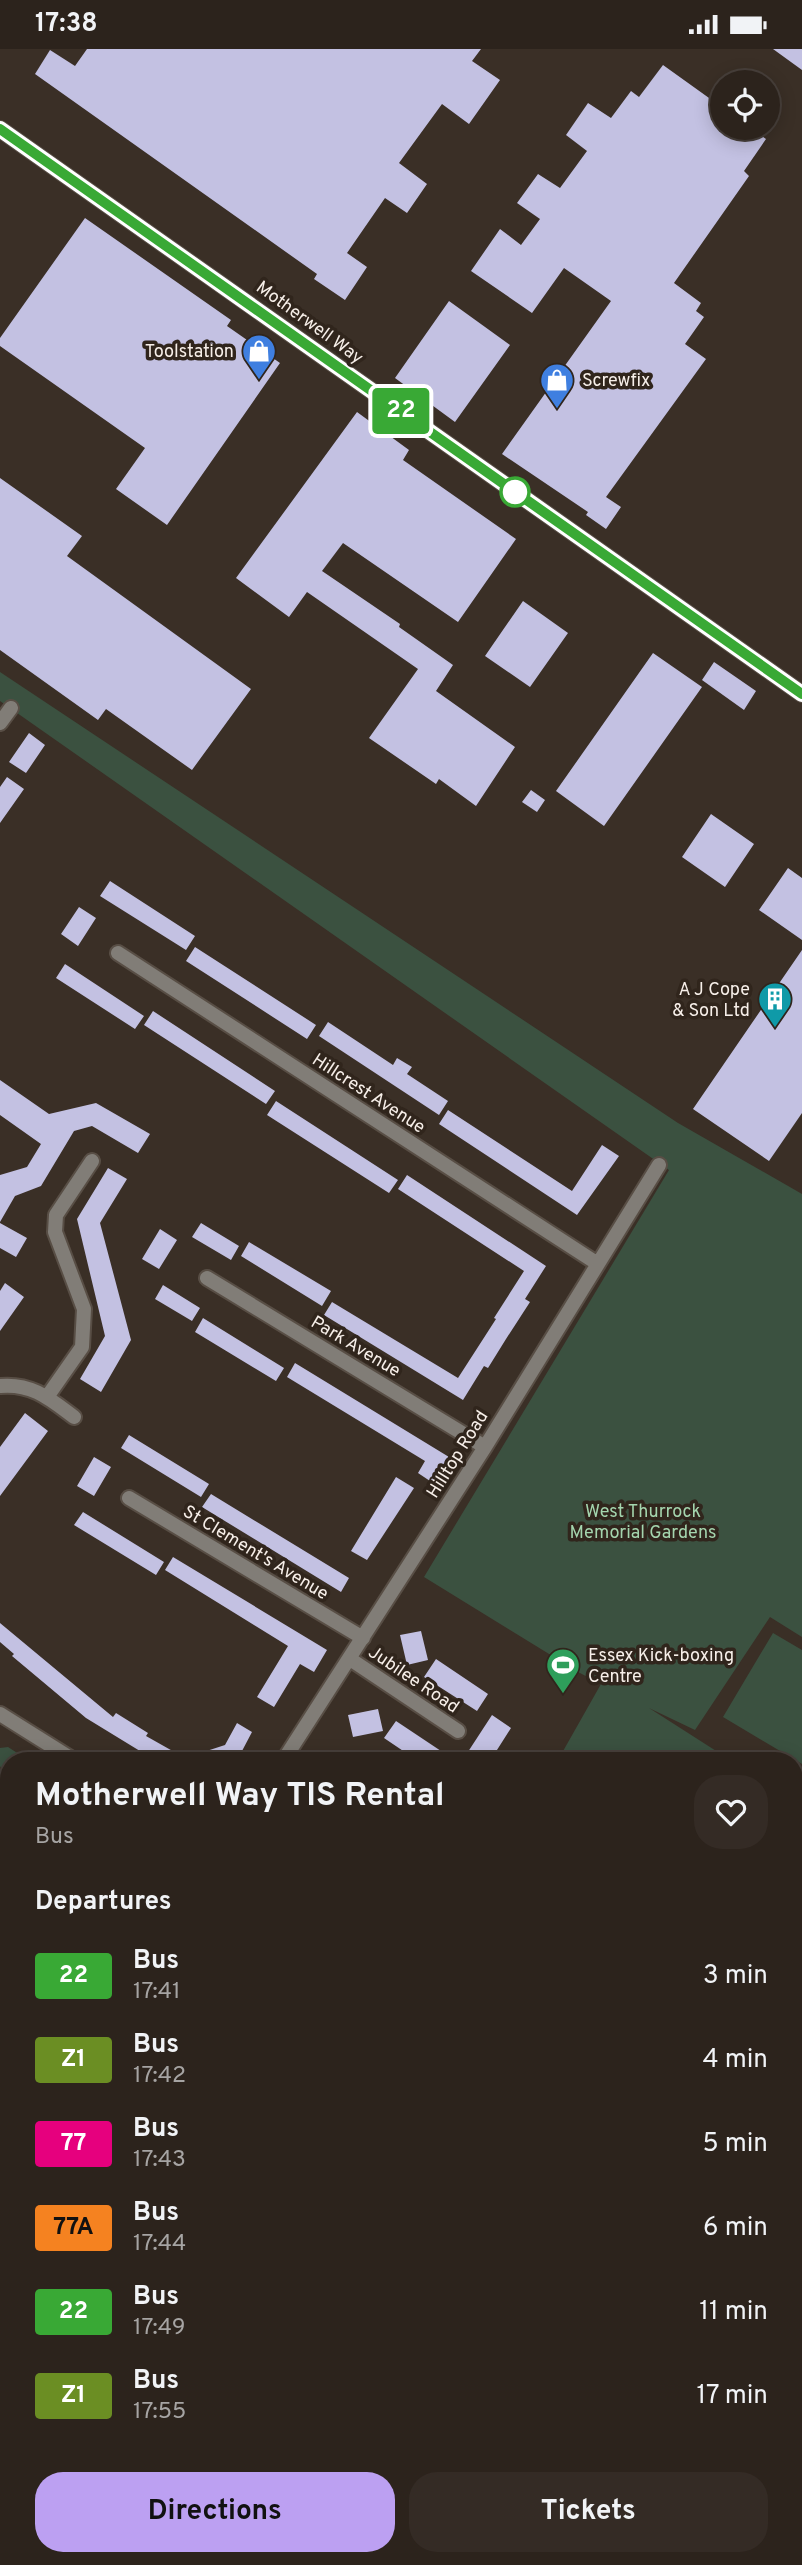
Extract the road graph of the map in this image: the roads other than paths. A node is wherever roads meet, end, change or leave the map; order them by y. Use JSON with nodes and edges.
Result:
{"nodes":[{"id":1,"x":0,"y":129,"type":"edge"},
{"id":2,"x":802,"y":694,"type":"edge"},
{"id":3,"x":11,"y":708,"type":"dead end"},
{"id":4,"x":0,"y":723,"type":"edge"},
{"id":5,"x":118,"y":953,"type":"dead end"},
{"id":6,"x":92,"y":1161,"type":"dead end"},
{"id":7,"x":659,"y":1165,"type":"dead end"},
{"id":8,"x":598,"y":1264,"type":"junction"},
{"id":9,"x":206,"y":1278,"type":"dead end"},
{"id":10,"x":0,"y":1387,"type":"edge"},
{"id":11,"x":47,"y":1397,"type":"junction"},
{"id":12,"x":74,"y":1417,"type":"dead end"},
{"id":13,"x":485,"y":1447,"type":"junction"},
{"id":14,"x":129,"y":1498,"type":"dead end"},
{"id":15,"x":363,"y":1638,"type":"junction"},
{"id":16,"x":350,"y":1658,"type":"junction"},
{"id":17,"x":0,"y":1714,"type":"edge"},
{"id":18,"x":458,"y":1731,"type":"dead end"},
{"id":19,"x":61,"y":1752,"type":"edge"},
{"id":20,"x":289,"y":1752,"type":"edge"}],
"edges":[{"from":1,"to":2,"type":"street","name":"Motherwell Way"},
{"from":3,"to":4,"type":"street"},
{"from":5,"to":8,"type":"street","name":"Hillcrest Avenue"},
{"from":6,"to":11,"type":"street"},
{"from":7,"to":8,"type":"street","name":"Hilltop Road"},
{"from":8,"to":13,"type":"street","name":"Hilltop Road"},
{"from":9,"to":13,"type":"street","name":"Park Avenue"},
{"from":10,"to":11,"type":"street"},
{"from":11,"to":12,"type":"street"},
{"from":13,"to":15,"type":"street","name":"Hilltop Road"},
{"from":14,"to":15,"type":"street","name":"St Clement's Avenue"},
{"from":15,"to":16,"type":"street","name":"Hilltop Road"},
{"from":16,"to":18,"type":"street","name":"Jubilee Road"},
{"from":16,"to":20,"type":"street","name":"Hilltop Road"},
{"from":17,"to":19,"type":"street"}]}
